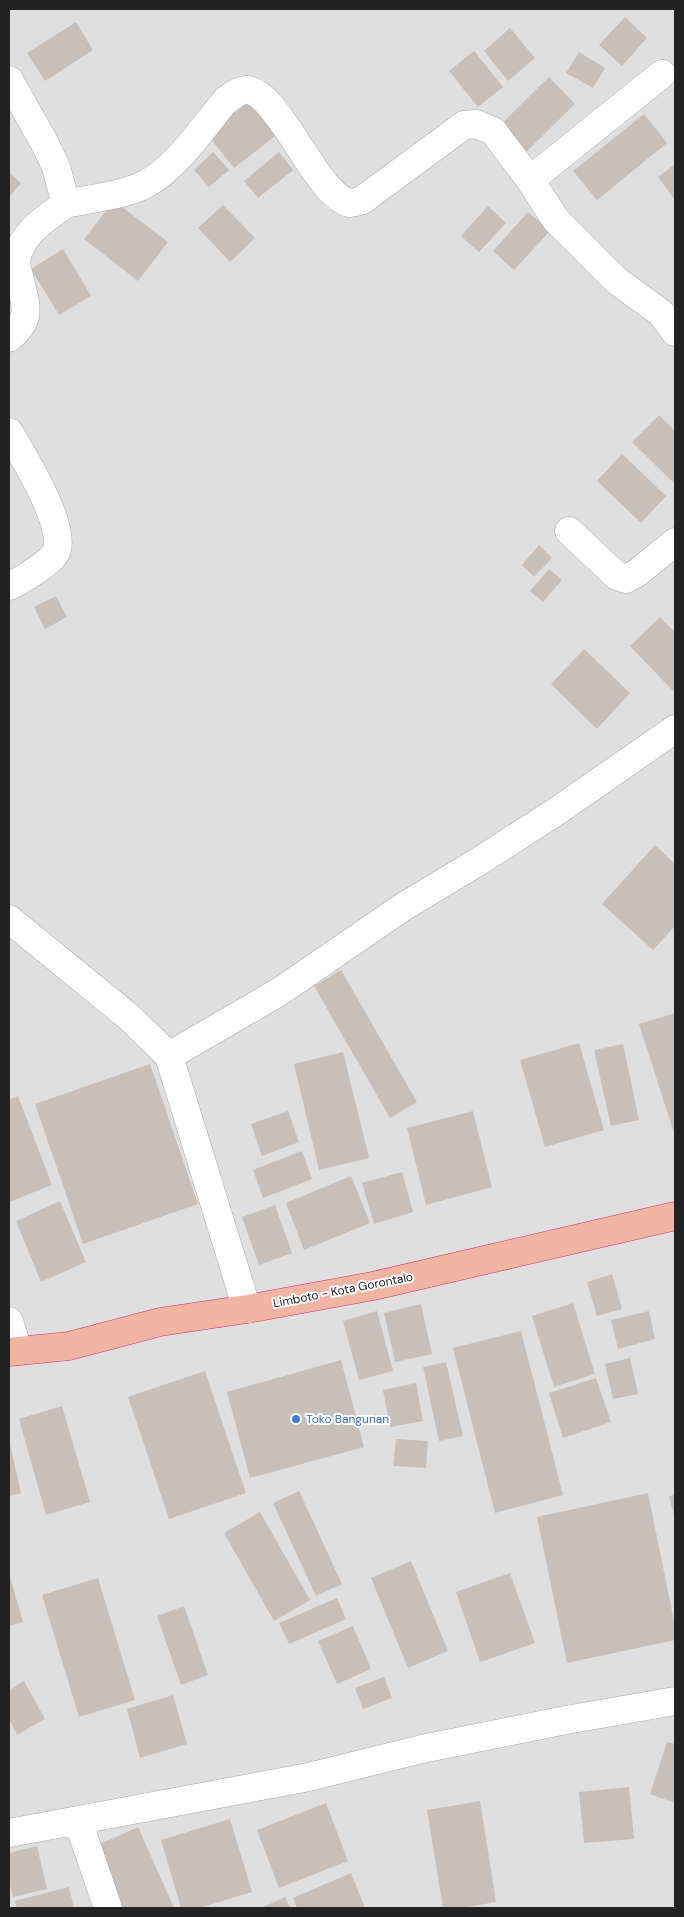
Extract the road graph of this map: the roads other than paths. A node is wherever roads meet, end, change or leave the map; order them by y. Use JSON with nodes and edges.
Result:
{"nodes":[{"id":1,"x":662,"y":74,"type":"dead end"},
{"id":2,"x":9,"y":80,"type":"edge"},
{"id":3,"x":530,"y":180,"type":"junction"},
{"id":4,"x":66,"y":204,"type":"junction"},
{"id":5,"x":675,"y":332,"type":"edge"},
{"id":6,"x":9,"y":338,"type":"edge"},
{"id":7,"x":9,"y":432,"type":"edge"},
{"id":8,"x":569,"y":531,"type":"dead end"},
{"id":9,"x":675,"y":542,"type":"edge"},
{"id":10,"x":9,"y":586,"type":"edge"},
{"id":11,"x":675,"y":729,"type":"edge"},
{"id":12,"x":9,"y":919,"type":"edge"},
{"id":13,"x":169,"y":1056,"type":"junction"},
{"id":14,"x":675,"y":1216,"type":"edge"},
{"id":15,"x":247,"y":1309,"type":"junction"},
{"id":16,"x":9,"y":1321,"type":"edge"},
{"id":17,"x":13,"y":1351,"type":"edge"},
{"id":18,"x":675,"y":1700,"type":"edge"},
{"id":19,"x":78,"y":1821,"type":"junction"},
{"id":20,"x":9,"y":1833,"type":"edge"},
{"id":21,"x":108,"y":1908,"type":"edge"}],
"edges":[{"from":1,"to":3,"type":"street"},
{"from":2,"to":4,"type":"street"},
{"from":3,"to":4,"type":"street"},
{"from":3,"to":5,"type":"street"},
{"from":4,"to":6,"type":"street"},
{"from":7,"to":10,"type":"street"},
{"from":8,"to":9,"type":"street"},
{"from":11,"to":13,"type":"street"},
{"from":12,"to":13,"type":"street"},
{"from":13,"to":15,"type":"street"},
{"from":14,"to":15,"type":"highway","name":"Limboto - Kota Gorontalo"},
{"from":15,"to":17,"type":"highway","name":"Limboto - Kota Gorontalo"},
{"from":16,"to":17,"type":"street"},
{"from":18,"to":19,"type":"street"},
{"from":19,"to":20,"type":"street"},
{"from":19,"to":21,"type":"street"}]}
